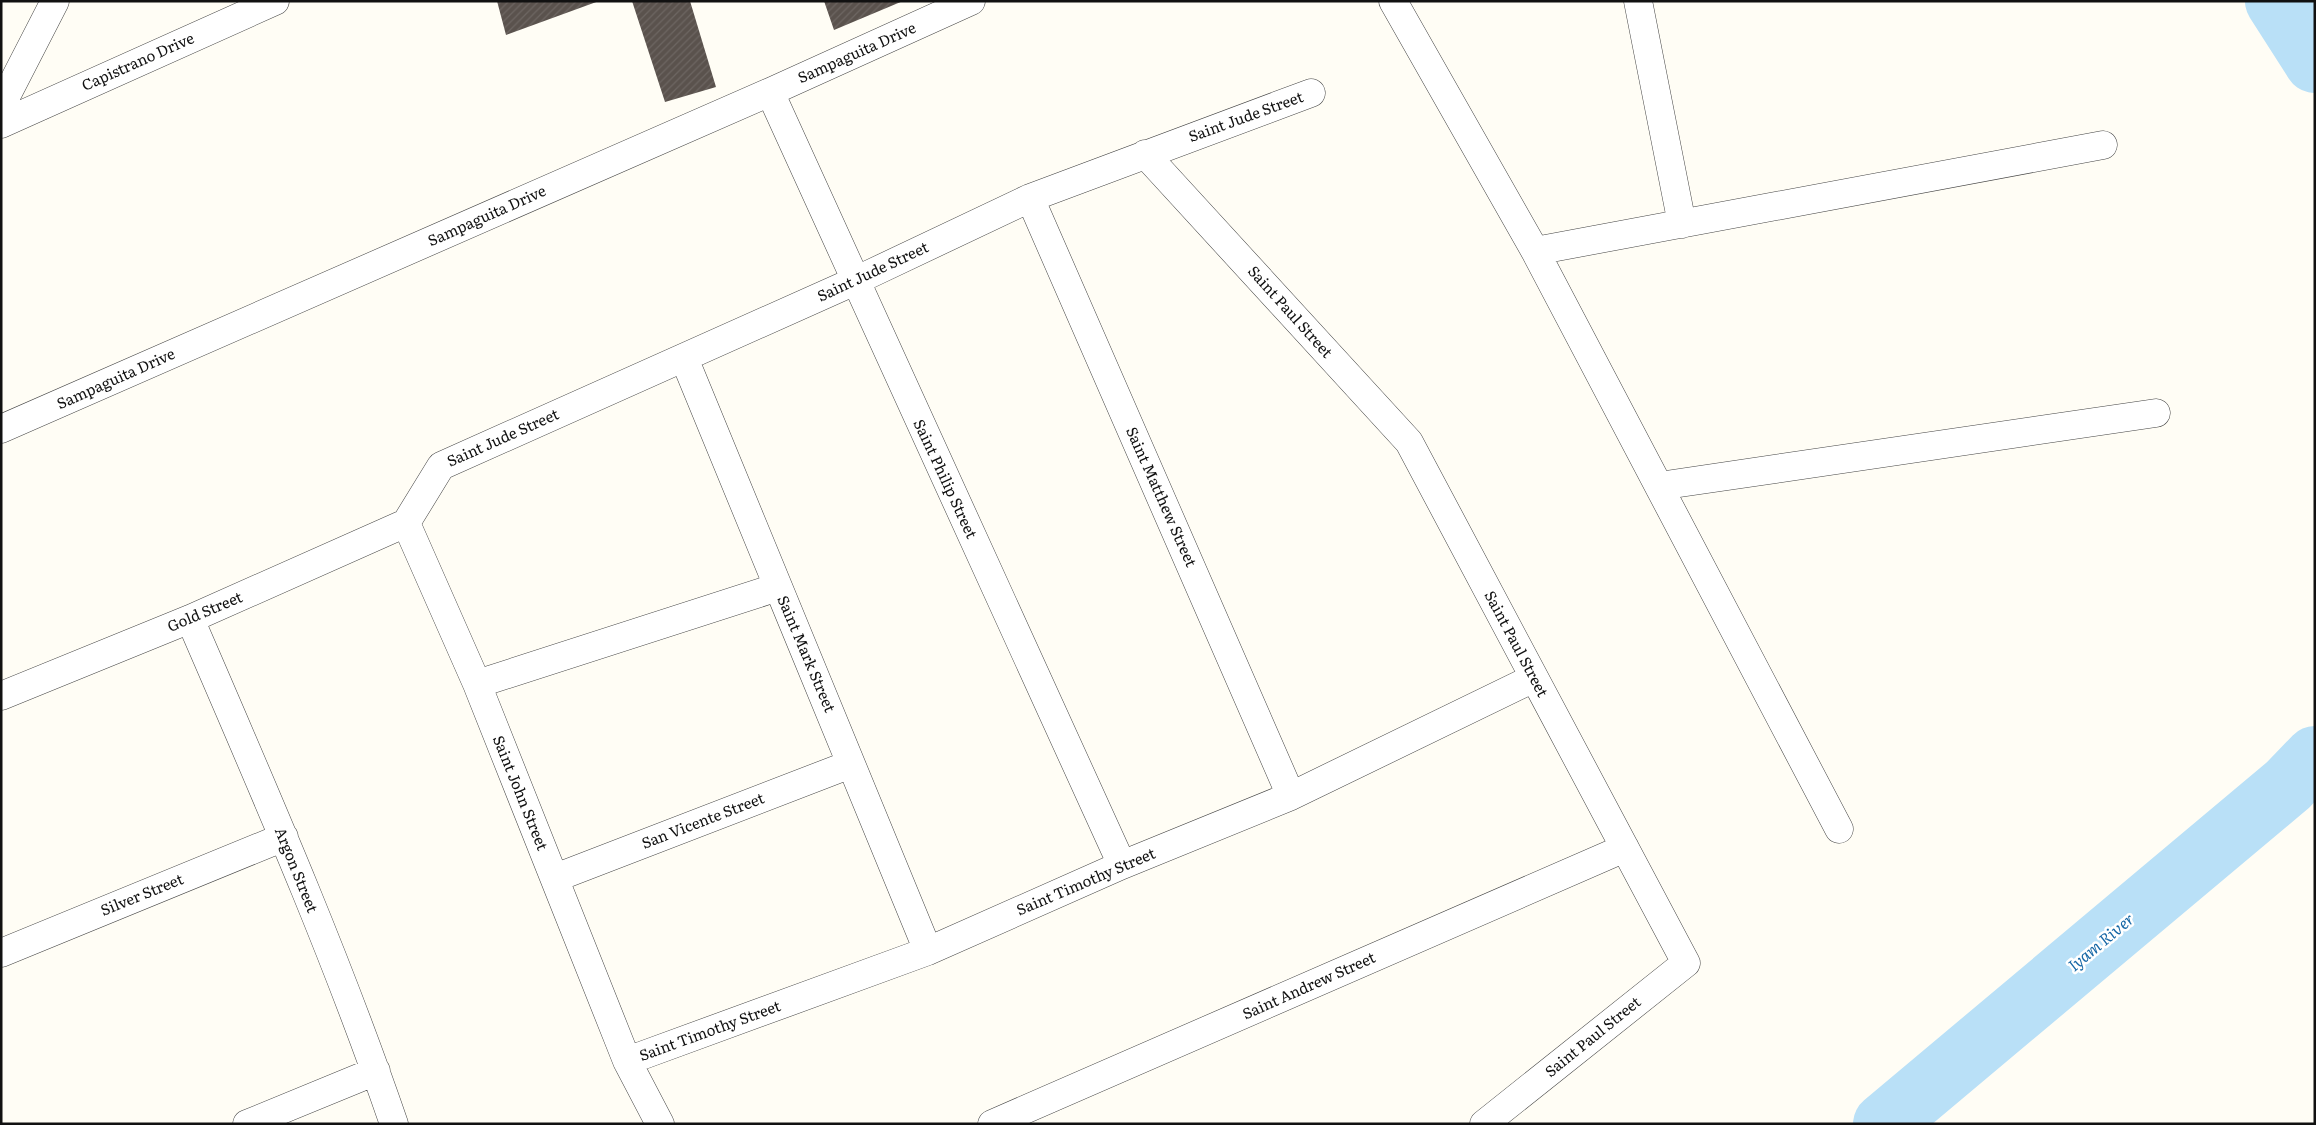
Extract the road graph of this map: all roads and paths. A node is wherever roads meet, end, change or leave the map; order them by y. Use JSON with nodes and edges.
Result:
{"nodes":[{"id":1,"x":55,"y":1,"type":"edge"},
{"id":2,"x":275,"y":1,"type":"edge"},
{"id":3,"x":971,"y":1,"type":"edge"},
{"id":4,"x":1393,"y":1,"type":"edge"},
{"id":5,"x":1638,"y":1,"type":"edge"},
{"id":6,"x":770,"y":92,"type":"junction"},
{"id":7,"x":1311,"y":93,"type":"dead end"},
{"id":8,"x":1,"y":106,"type":"edge"},
{"id":9,"x":1,"y":124,"type":"edge"},
{"id":10,"x":2103,"y":145,"type":"dead end"},
{"id":11,"x":1145,"y":154,"type":"junction"},
{"id":12,"x":1030,"y":198,"type":"junction"},
{"id":13,"x":1682,"y":224,"type":"junction"},
{"id":14,"x":1535,"y":252,"type":"junction"},
{"id":15,"x":855,"y":281,"type":"junction"},
{"id":16,"x":684,"y":358,"type":"junction"},
{"id":17,"x":2156,"y":413,"type":"dead end"},
{"id":18,"x":1,"y":429,"type":"edge"},
{"id":19,"x":1659,"y":486,"type":"junction"},
{"id":20,"x":406,"y":523,"type":"junction"},
{"id":21,"x":778,"y":587,"type":"junction"},
{"id":22,"x":190,"y":619,"type":"junction"},
{"id":23,"x":1534,"y":678,"type":"junction"},
{"id":24,"x":477,"y":684,"type":"junction"},
{"id":25,"x":1,"y":696,"type":"edge"},
{"id":26,"x":851,"y":764,"type":"junction"},
{"id":27,"x":1291,"y":796,"type":"junction"},
{"id":28,"x":1839,"y":829,"type":"dead end"},
{"id":29,"x":284,"y":837,"type":"junction"},
{"id":30,"x":1625,"y":848,"type":"junction"},
{"id":31,"x":1122,"y":866,"type":"junction"},
{"id":32,"x":555,"y":878,"type":"junction"},
{"id":33,"x":928,"y":951,"type":"junction"},
{"id":34,"x":1,"y":952,"type":"edge"},
{"id":35,"x":628,"y":1061,"type":"junction"},
{"id":36,"x":376,"y":1071,"type":"junction"},
{"id":37,"x":247,"y":1124,"type":"edge"},
{"id":38,"x":394,"y":1124,"type":"edge"},
{"id":39,"x":660,"y":1124,"type":"edge"},
{"id":40,"x":992,"y":1124,"type":"edge"},
{"id":41,"x":1484,"y":1124,"type":"edge"}],
"edges":[{"from":1,"to":8,"type":"street"},
{"from":2,"to":9,"type":"street","name":"Capistrano Drive"},
{"from":3,"to":6,"type":"street","name":"Sampaguita Drive"},
{"from":4,"to":14,"type":"street"},
{"from":5,"to":13,"type":"street"},
{"from":6,"to":15,"type":"street","name":"Saint Philip Street"},
{"from":6,"to":18,"type":"street","name":"Sampaguita Drive"},
{"from":7,"to":11,"type":"street","name":"Saint Jude Street"},
{"from":10,"to":13,"type":"street"},
{"from":11,"to":12,"type":"street","name":"Saint Jude Street"},
{"from":11,"to":23,"type":"street","name":"Saint Paul Street"},
{"from":12,"to":15,"type":"street","name":"Saint Jude Street"},
{"from":12,"to":27,"type":"street","name":"Saint Matthew Street"},
{"from":13,"to":14,"type":"street"},
{"from":14,"to":19,"type":"street"},
{"from":15,"to":16,"type":"street","name":"Saint Jude Street"},
{"from":15,"to":31,"type":"street","name":"Saint Philip Street"},
{"from":16,"to":20,"type":"street","name":"Saint Jude Street"},
{"from":16,"to":21,"type":"street","name":"Saint Mark Street"},
{"from":17,"to":19,"type":"street"},
{"from":19,"to":28,"type":"street"},
{"from":20,"to":22,"type":"street","name":"Gold Street"},
{"from":20,"to":24,"type":"street","name":"Saint John Street"},
{"from":21,"to":24,"type":"street"},
{"from":21,"to":26,"type":"street","name":"Saint Mark Street"},
{"from":22,"to":25,"type":"street","name":"Gold Street"},
{"from":22,"to":29,"type":"street","name":"Argon Street"},
{"from":23,"to":27,"type":"street","name":"Saint Timothy Street"},
{"from":23,"to":30,"type":"street","name":"Saint Paul Street"},
{"from":24,"to":32,"type":"street","name":"Saint John Street"},
{"from":26,"to":32,"type":"street","name":"San Vicente Street"},
{"from":26,"to":33,"type":"street","name":"Saint Mark Street"},
{"from":27,"to":31,"type":"street","name":"Saint Timothy Street"},
{"from":29,"to":34,"type":"street","name":"Silver Street"},
{"from":29,"to":36,"type":"street","name":"Argon Street"},
{"from":30,"to":40,"type":"street","name":"Saint Andrew Street"},
{"from":30,"to":41,"type":"street","name":"Saint Paul Street"},
{"from":31,"to":33,"type":"street","name":"Saint Timothy Street"},
{"from":32,"to":35,"type":"street","name":"Saint John Street"},
{"from":33,"to":35,"type":"street","name":"Saint Timothy Street"},
{"from":35,"to":39,"type":"street","name":"Saint John Street"},
{"from":36,"to":37,"type":"street"},
{"from":36,"to":38,"type":"street","name":"Argon Street"}]}
